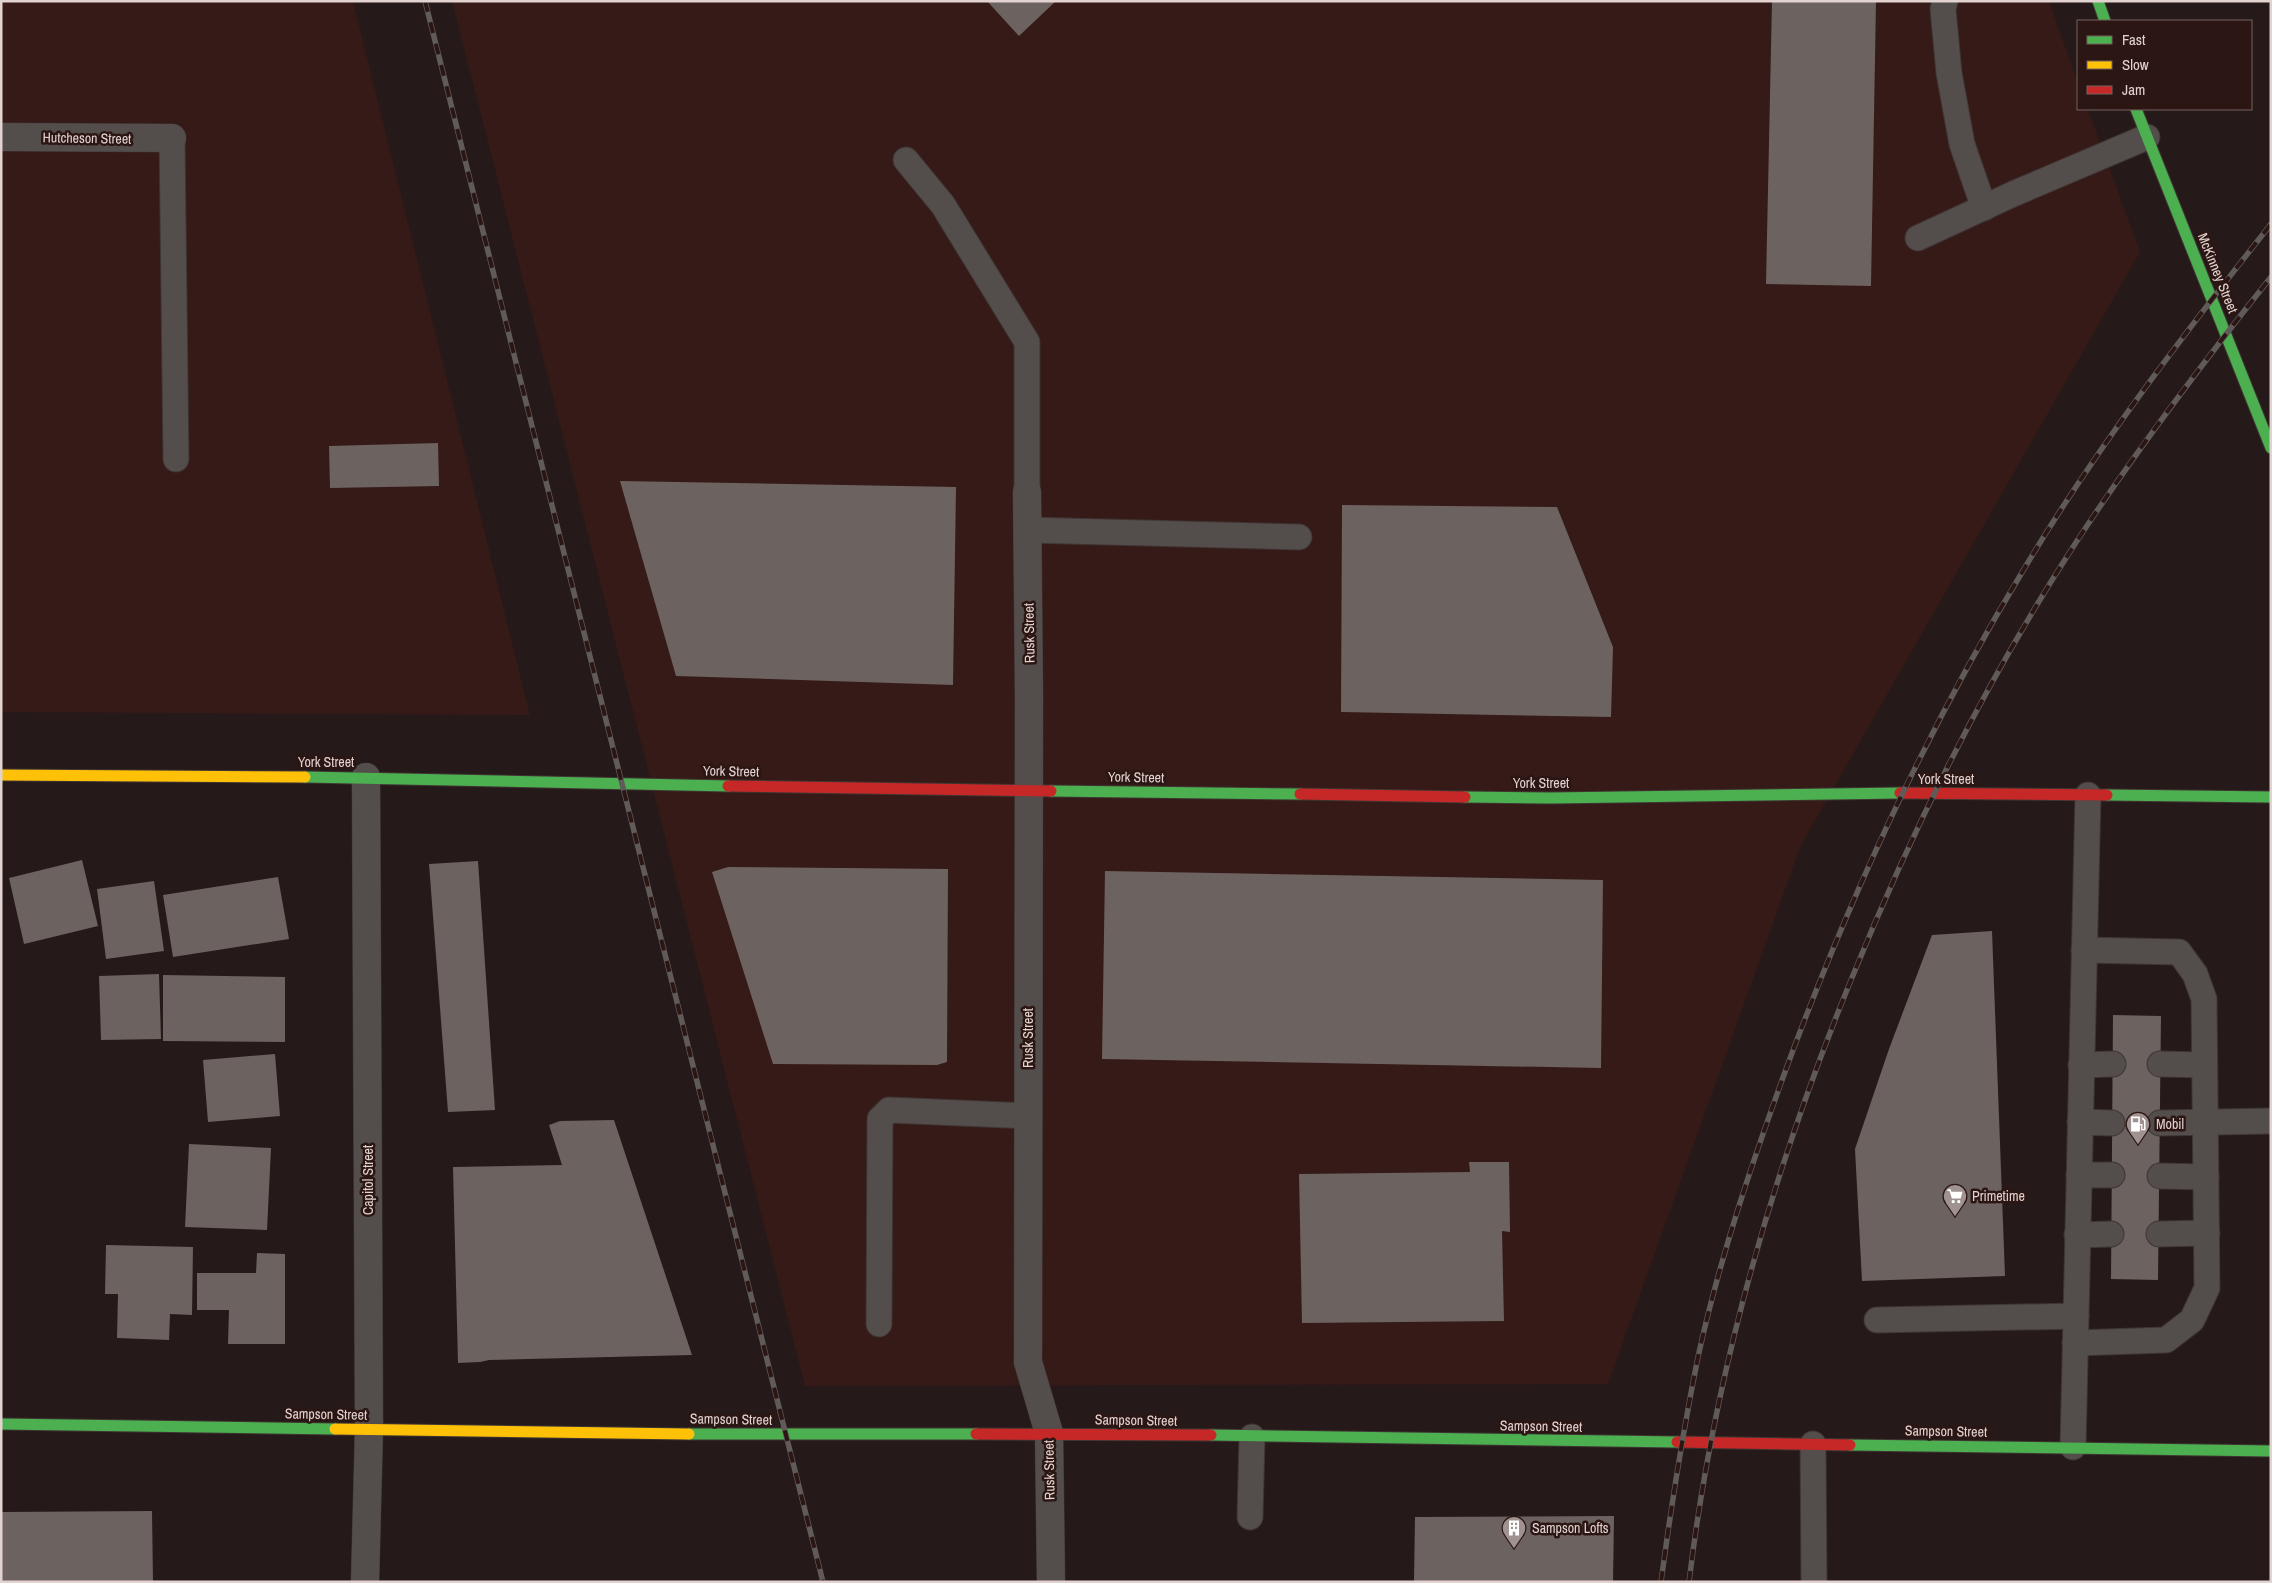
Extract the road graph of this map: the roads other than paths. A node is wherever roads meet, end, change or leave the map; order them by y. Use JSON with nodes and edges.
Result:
{"nodes":[{"id":1,"x":1945,"y":1,"type":"edge"},
{"id":2,"x":2098,"y":1,"type":"edge"},
{"id":3,"x":2105,"y":20,"type":"edge"},
{"id":4,"x":2136,"y":110,"type":"edge"},
{"id":5,"x":1,"y":137,"type":"edge"},
{"id":6,"x":2147,"y":137,"type":"junction"},
{"id":7,"x":172,"y":138,"type":"joint"},
{"id":8,"x":906,"y":160,"type":"dead end"},
{"id":9,"x":1984,"y":208,"type":"junction"},
{"id":10,"x":1918,"y":238,"type":"dead end"},
{"id":11,"x":2271,"y":448,"type":"edge"},
{"id":12,"x":176,"y":459,"type":"dead end"},
{"id":13,"x":1027,"y":492,"type":"joint"},
{"id":14,"x":1027,"y":530,"type":"junction"},
{"id":15,"x":1299,"y":537,"type":"dead end"},
{"id":16,"x":1,"y":775,"type":"edge"},
{"id":17,"x":366,"y":777,"type":"junction"},
{"id":18,"x":1029,"y":790,"type":"junction"},
{"id":19,"x":2088,"y":795,"type":"junction"},
{"id":20,"x":2271,"y":797,"type":"edge"},
{"id":21,"x":2084,"y":950,"type":"junction"},
{"id":22,"x":2112,"y":1064,"type":"dead end"},
{"id":23,"x":2160,"y":1064,"type":"dead end"},
{"id":24,"x":2081,"y":1065,"type":"junction"},
{"id":25,"x":2204,"y":1065,"type":"junction"},
{"id":26,"x":1028,"y":1116,"type":"junction"},
{"id":27,"x":2271,"y":1121,"type":"edge"},
{"id":28,"x":2080,"y":1122,"type":"junction"},
{"id":29,"x":2112,"y":1123,"type":"dead end"},
{"id":30,"x":2160,"y":1123,"type":"dead end"},
{"id":31,"x":2206,"y":1123,"type":"junction"},
{"id":32,"x":2112,"y":1175,"type":"dead end"},
{"id":33,"x":2079,"y":1176,"type":"junction"},
{"id":34,"x":2160,"y":1176,"type":"dead end"},
{"id":35,"x":2206,"y":1177,"type":"junction"},
{"id":36,"x":2207,"y":1233,"type":"junction"},
{"id":37,"x":2112,"y":1234,"type":"dead end"},
{"id":38,"x":2159,"y":1234,"type":"dead end"},
{"id":39,"x":2077,"y":1235,"type":"junction"},
{"id":40,"x":2076,"y":1316,"type":"junction"},
{"id":41,"x":1877,"y":1320,"type":"dead end"},
{"id":42,"x":879,"y":1324,"type":"dead end"},
{"id":43,"x":2075,"y":1343,"type":"junction"},
{"id":44,"x":1,"y":1424,"type":"edge"},
{"id":45,"x":369,"y":1429,"type":"junction"},
{"id":46,"x":1048,"y":1433,"type":"junction"},
{"id":47,"x":1252,"y":1437,"type":"junction"},
{"id":48,"x":1813,"y":1444,"type":"junction"},
{"id":49,"x":2073,"y":1448,"type":"junction"},
{"id":50,"x":2271,"y":1451,"type":"edge"},
{"id":51,"x":1250,"y":1517,"type":"dead end"},
{"id":52,"x":365,"y":1582,"type":"edge"},
{"id":53,"x":1051,"y":1582,"type":"edge"},
{"id":54,"x":1814,"y":1582,"type":"edge"}],
"edges":[{"from":1,"to":9,"type":"lane"},
{"from":2,"to":3,"type":"main road"},
{"from":4,"to":6,"type":"main road","name":"McKinney Street"},
{"from":5,"to":7,"type":"street","name":"Hutcheson Street"},
{"from":6,"to":9,"type":"lane"},
{"from":6,"to":11,"type":"main road","name":"McKinney Street"},
{"from":7,"to":12,"type":"lane"},
{"from":8,"to":13,"type":"lane"},
{"from":9,"to":10,"type":"lane"},
{"from":13,"to":14,"type":"street","name":"Rusk Street"},
{"from":14,"to":15,"type":"lane"},
{"from":14,"to":18,"type":"street","name":"Rusk Street"},
{"from":16,"to":17,"type":"main road","name":"York Street"},
{"from":17,"to":18,"type":"main road","name":"York Street"},
{"from":17,"to":45,"type":"street","name":"Capitol Street"},
{"from":18,"to":19,"type":"main road","name":"York Street"},
{"from":18,"to":26,"type":"street","name":"Rusk Street"},
{"from":19,"to":20,"type":"main road","name":"York Street"},
{"from":19,"to":21,"type":"lane"},
{"from":21,"to":24,"type":"lane"},
{"from":21,"to":25,"type":"lane"},
{"from":22,"to":24,"type":"lane"},
{"from":23,"to":25,"type":"lane"},
{"from":24,"to":28,"type":"lane"},
{"from":25,"to":31,"type":"lane"},
{"from":26,"to":42,"type":"lane"},
{"from":26,"to":46,"type":"street","name":"Rusk Street"},
{"from":27,"to":31,"type":"lane"},
{"from":28,"to":29,"type":"lane"},
{"from":28,"to":33,"type":"lane"},
{"from":30,"to":31,"type":"lane"},
{"from":31,"to":35,"type":"lane"},
{"from":32,"to":33,"type":"lane"},
{"from":33,"to":39,"type":"lane"},
{"from":34,"to":35,"type":"lane"},
{"from":35,"to":36,"type":"lane"},
{"from":36,"to":38,"type":"lane"},
{"from":36,"to":43,"type":"lane"},
{"from":37,"to":39,"type":"lane"},
{"from":39,"to":40,"type":"lane"},
{"from":40,"to":41,"type":"lane"},
{"from":40,"to":43,"type":"lane"},
{"from":43,"to":49,"type":"lane"},
{"from":44,"to":45,"type":"main road","name":"Sampson Street"},
{"from":45,"to":46,"type":"main road","name":"Sampson Street"},
{"from":45,"to":52,"type":"street","name":"Capitol Street"},
{"from":46,"to":47,"type":"main road","name":"Sampson Street"},
{"from":46,"to":53,"type":"street","name":"Rusk Street"},
{"from":47,"to":48,"type":"main road","name":"Sampson Street"},
{"from":47,"to":51,"type":"lane"},
{"from":48,"to":49,"type":"main road","name":"Sampson Street"},
{"from":48,"to":54,"type":"lane"},
{"from":49,"to":50,"type":"main road","name":"Sampson Street"}]}
